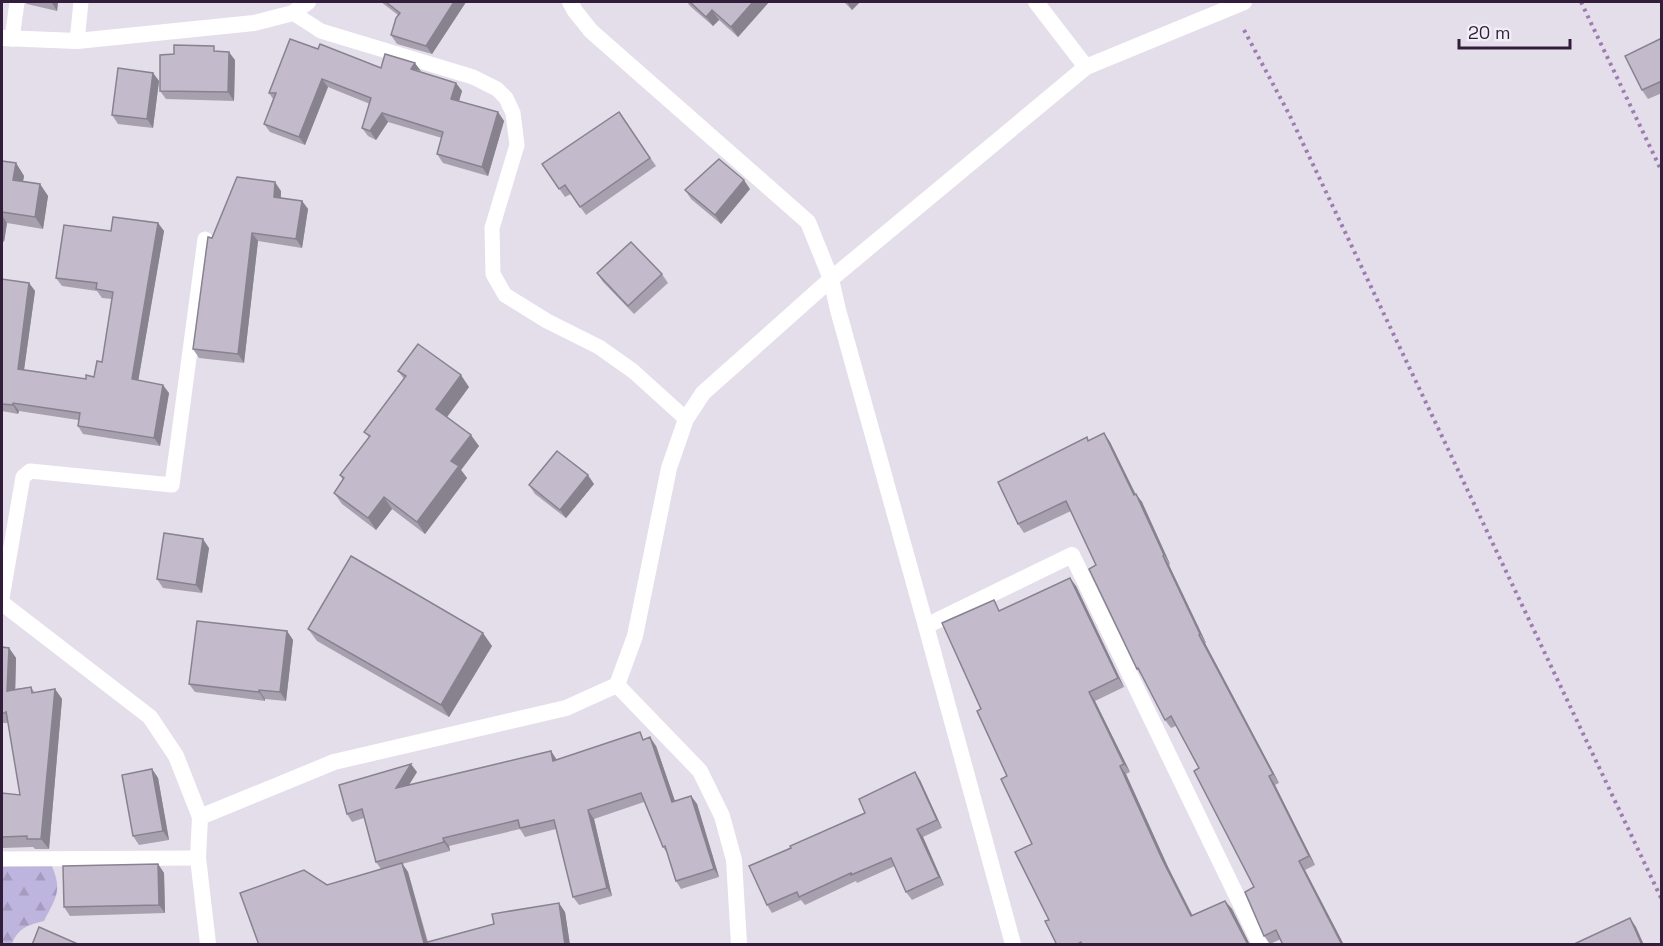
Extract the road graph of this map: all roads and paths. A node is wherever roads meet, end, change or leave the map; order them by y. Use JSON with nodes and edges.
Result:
{"nodes":[{"id":1,"x":17,"y":2,"type":"edge"},
{"id":2,"x":81,"y":2,"type":"edge"},
{"id":3,"x":308,"y":2,"type":"edge"},
{"id":4,"x":570,"y":2,"type":"edge"},
{"id":5,"x":1036,"y":2,"type":"edge"},
{"id":6,"x":1581,"y":2,"type":"edge"},
{"id":7,"x":1238,"y":4,"type":"edge"},
{"id":8,"x":293,"y":13,"type":"junction"},
{"id":9,"x":7,"y":39,"type":"edge"},
{"id":10,"x":77,"y":42,"type":"junction"},
{"id":11,"x":1086,"y":67,"type":"junction"},
{"id":12,"x":1662,"y":172,"type":"edge"},
{"id":13,"x":205,"y":239,"type":"edge"},
{"id":14,"x":831,"y":279,"type":"junction"},
{"id":15,"x":686,"y":419,"type":"junction"},
{"id":16,"x":2,"y":598,"type":"edge"},
{"id":17,"x":2,"y":603,"type":"edge"},
{"id":18,"x":927,"y":626,"type":"junction"},
{"id":19,"x":617,"y":685,"type":"junction"},
{"id":20,"x":200,"y":817,"type":"junction"},
{"id":21,"x":198,"y":858,"type":"junction"},
{"id":22,"x":2,"y":859,"type":"edge"},
{"id":23,"x":1662,"y":900,"type":"edge"},
{"id":24,"x":208,"y":945,"type":"edge"},
{"id":25,"x":739,"y":945,"type":"edge"},
{"id":26,"x":1013,"y":945,"type":"edge"},
{"id":27,"x":1260,"y":945,"type":"edge"}],
"edges":[{"from":1,"to":9,"type":"lane"},
{"from":2,"to":10,"type":"lane"},
{"from":3,"to":8,"type":"street"},
{"from":4,"to":14,"type":"street"},
{"from":5,"to":11,"type":"street"},
{"from":6,"to":12,"type":"path"},
{"from":7,"to":11,"type":"street"},
{"from":7,"to":23,"type":"path"},
{"from":8,"to":10,"type":"street"},
{"from":8,"to":15,"type":"lane"},
{"from":9,"to":10,"type":"street"},
{"from":11,"to":14,"type":"street"},
{"from":13,"to":16,"type":"lane"},
{"from":14,"to":15,"type":"street"},
{"from":14,"to":18,"type":"street"},
{"from":15,"to":19,"type":"street"},
{"from":17,"to":20,"type":"street"},
{"from":18,"to":26,"type":"street"},
{"from":18,"to":27,"type":"street"},
{"from":19,"to":20,"type":"street"},
{"from":19,"to":25,"type":"street"},
{"from":20,"to":21,"type":"street"},
{"from":21,"to":22,"type":"lane"},
{"from":21,"to":24,"type":"street"}]}
